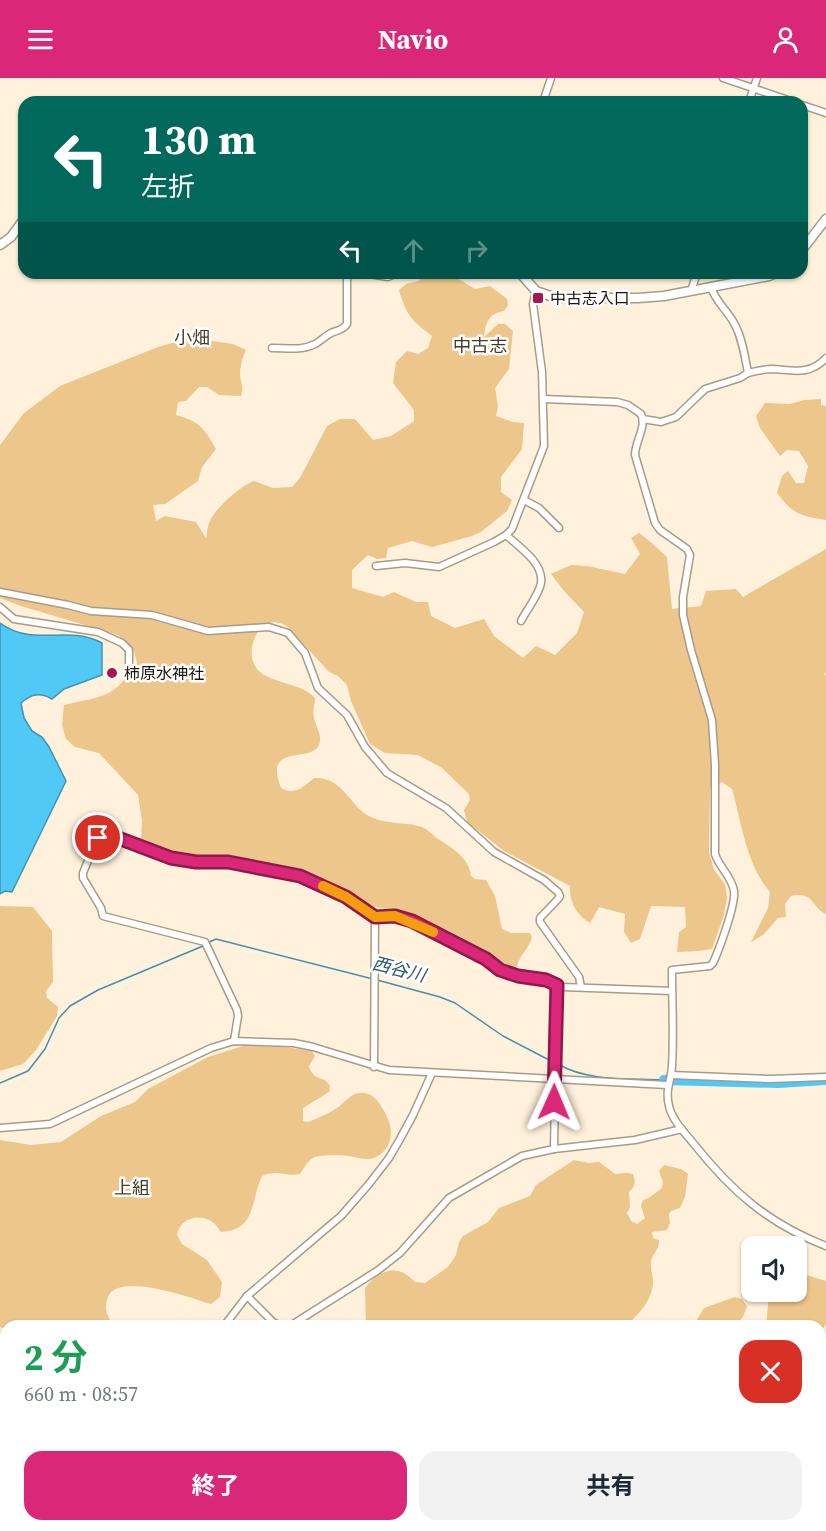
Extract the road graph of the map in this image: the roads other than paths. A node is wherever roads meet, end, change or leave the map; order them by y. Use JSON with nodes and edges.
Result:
{"nodes":[{"id":1,"x":551,"y":78,"type":"edge"},
{"id":2,"x":723,"y":78,"type":"edge"},
{"id":3,"x":757,"y":78,"type":"edge"},
{"id":4,"x":754,"y":88,"type":"junction"},
{"id":5,"x":545,"y":96,"type":"edge"},
{"id":6,"x":751,"y":96,"type":"edge"},
{"id":7,"x":777,"y":96,"type":"edge"},
{"id":8,"x":808,"y":107,"type":"edge"},
{"id":9,"x":826,"y":113,"type":"edge"},
{"id":10,"x":826,"y":219,"type":"edge"},
{"id":11,"x":18,"y":227,"type":"edge"},
{"id":12,"x":808,"y":242,"type":"edge"},
{"id":13,"x":0,"y":245,"type":"edge"},
{"id":14,"x":347,"y":279,"type":"edge"},
{"id":15,"x":525,"y":279,"type":"edge"},
{"id":16,"x":695,"y":279,"type":"edge"},
{"id":17,"x":753,"y":279,"type":"edge"},
{"id":18,"x":711,"y":287,"type":"junction"},
{"id":19,"x":536,"y":291,"type":"junction"},
{"id":20,"x":692,"y":291,"type":"junction"},
{"id":21,"x":272,"y":348,"type":"dead end"},
{"id":22,"x":826,"y":358,"type":"edge"},
{"id":23,"x":748,"y":373,"type":"junction"},
{"id":24,"x":544,"y":399,"type":"junction"},
{"id":25,"x":643,"y":419,"type":"junction"},
{"id":26,"x":524,"y":500,"type":"junction"},
{"id":27,"x":559,"y":528,"type":"dead end"},
{"id":28,"x":507,"y":535,"type":"junction"},
{"id":29,"x":376,"y":566,"type":"dead end"},
{"id":30,"x":0,"y":592,"type":"edge"},
{"id":31,"x":0,"y":607,"type":"edge"},
{"id":32,"x":521,"y":621,"type":"dead end"},
{"id":33,"x":129,"y":663,"type":"dead end"},
{"id":34,"x":375,"y":917,"type":"junction"},
{"id":35,"x":557,"y":985,"type":"junction"},
{"id":36,"x":581,"y":987,"type":"junction"},
{"id":37,"x":672,"y":991,"type":"junction"},
{"id":38,"x":234,"y":1041,"type":"junction"},
{"id":39,"x":374,"y":1067,"type":"junction"},
{"id":40,"x":432,"y":1073,"type":"junction"},
{"id":41,"x":671,"y":1075,"type":"junction"},
{"id":42,"x":826,"y":1077,"type":"edge"},
{"id":43,"x":554,"y":1079,"type":"junction"},
{"id":44,"x":667,"y":1085,"type":"junction"},
{"id":45,"x":0,"y":1128,"type":"edge"},
{"id":46,"x":682,"y":1129,"type":"junction"},
{"id":47,"x":554,"y":1149,"type":"junction"},
{"id":48,"x":826,"y":1246,"type":"edge"},
{"id":49,"x":247,"y":1296,"type":"junction"},
{"id":50,"x":229,"y":1320,"type":"edge"},
{"id":51,"x":271,"y":1320,"type":"edge"},
{"id":52,"x":299,"y":1320,"type":"edge"}],
"edges":[{"from":1,"to":5,"type":"street"},
{"from":2,"to":4,"type":"street"},
{"from":3,"to":4,"type":"street"},
{"from":4,"to":6,"type":"street"},
{"from":4,"to":7,"type":"street"},
{"from":8,"to":9,"type":"street"},
{"from":10,"to":12,"type":"main road"},
{"from":11,"to":13,"type":"main road"},
{"from":14,"to":21,"type":"street"},
{"from":15,"to":19,"type":"main road"},
{"from":16,"to":20,"type":"street"},
{"from":17,"to":18,"type":"main road"},
{"from":18,"to":20,"type":"main road"},
{"from":18,"to":23,"type":"street"},
{"from":19,"to":20,"type":"main road"},
{"from":19,"to":24,"type":"street"},
{"from":22,"to":23,"type":"street"},
{"from":23,"to":25,"type":"street"},
{"from":24,"to":25,"type":"street"},
{"from":24,"to":26,"type":"street"},
{"from":25,"to":37,"type":"street"},
{"from":26,"to":27,"type":"street"},
{"from":26,"to":28,"type":"street"},
{"from":28,"to":29,"type":"street"},
{"from":28,"to":32,"type":"street"},
{"from":30,"to":36,"type":"street"},
{"from":31,"to":33,"type":"street"},
{"from":34,"to":35,"type":"street"},
{"from":34,"to":38,"type":"street"},
{"from":34,"to":39,"type":"street"},
{"from":35,"to":36,"type":"street"},
{"from":35,"to":43,"type":"street"},
{"from":36,"to":37,"type":"street"},
{"from":37,"to":41,"type":"street"},
{"from":38,"to":39,"type":"street"},
{"from":38,"to":45,"type":"street"},
{"from":39,"to":40,"type":"street"},
{"from":40,"to":43,"type":"street"},
{"from":40,"to":49,"type":"street"},
{"from":41,"to":42,"type":"street"},
{"from":41,"to":44,"type":"street"},
{"from":43,"to":44,"type":"street"},
{"from":43,"to":47,"type":"street"},
{"from":44,"to":46,"type":"street"},
{"from":46,"to":47,"type":"street"},
{"from":46,"to":48,"type":"street"},
{"from":47,"to":52,"type":"street"},
{"from":49,"to":50,"type":"street"},
{"from":49,"to":51,"type":"street"}]}
